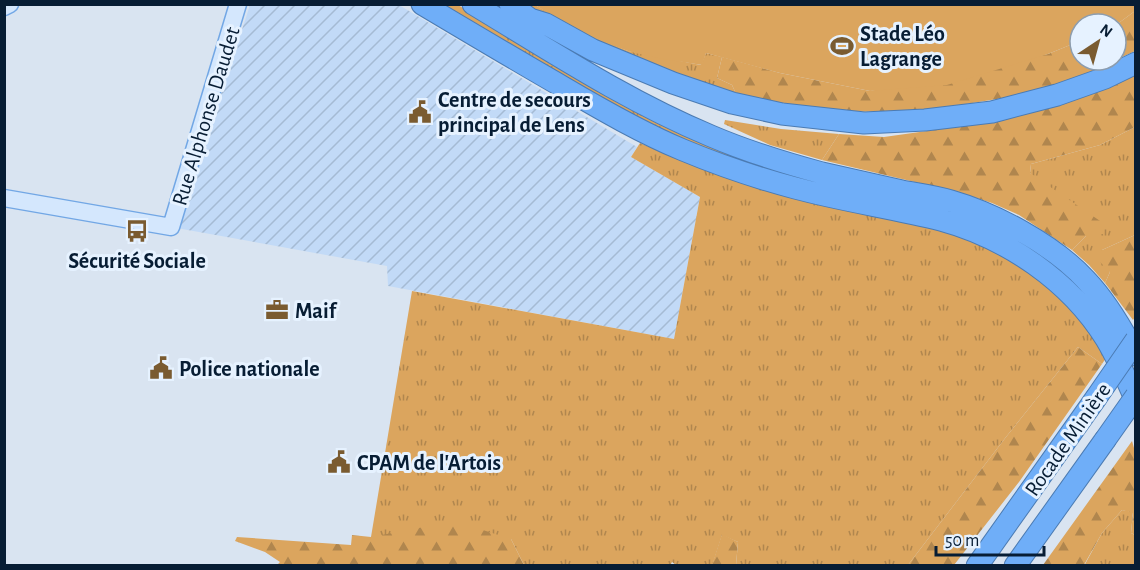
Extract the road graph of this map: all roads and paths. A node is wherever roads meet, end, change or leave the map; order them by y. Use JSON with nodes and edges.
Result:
{"nodes":[{"id":1,"x":10,"y":4,"type":"edge"},
{"id":2,"x":238,"y":4,"type":"edge"},
{"id":3,"x":422,"y":4,"type":"edge"},
{"id":4,"x":473,"y":4,"type":"edge"},
{"id":5,"x":510,"y":4,"type":"edge"},
{"id":6,"x":4,"y":7,"type":"edge"},
{"id":7,"x":530,"y":19,"type":"junction"},
{"id":8,"x":1136,"y":63,"type":"edge"},
{"id":9,"x":637,"y":101,"type":"junction"},
{"id":10,"x":4,"y":198,"type":"edge"},
{"id":11,"x":1136,"y":340,"type":"edge"},
{"id":12,"x":1136,"y":355,"type":"edge"},
{"id":13,"x":1136,"y":399,"type":"edge"},
{"id":14,"x":977,"y":566,"type":"edge"},
{"id":15,"x":1015,"y":566,"type":"edge"}],
"edges":[{"from":1,"to":6,"type":"main road"},
{"from":2,"to":10,"type":"main road","name":"Rue Alphonse Daudet"},
{"from":3,"to":13,"type":"highway"},
{"from":4,"to":9,"type":"highway"},
{"from":5,"to":7,"type":"highway"},
{"from":7,"to":8,"type":"highway"},
{"from":7,"to":9,"type":"highway"},
{"from":9,"to":12,"type":"highway"},
{"from":11,"to":14,"type":"highway","name":"Rocade Minière","bridge":true},
{"from":13,"to":15,"type":"highway","name":"Rocade Minière","bridge":true}]}
